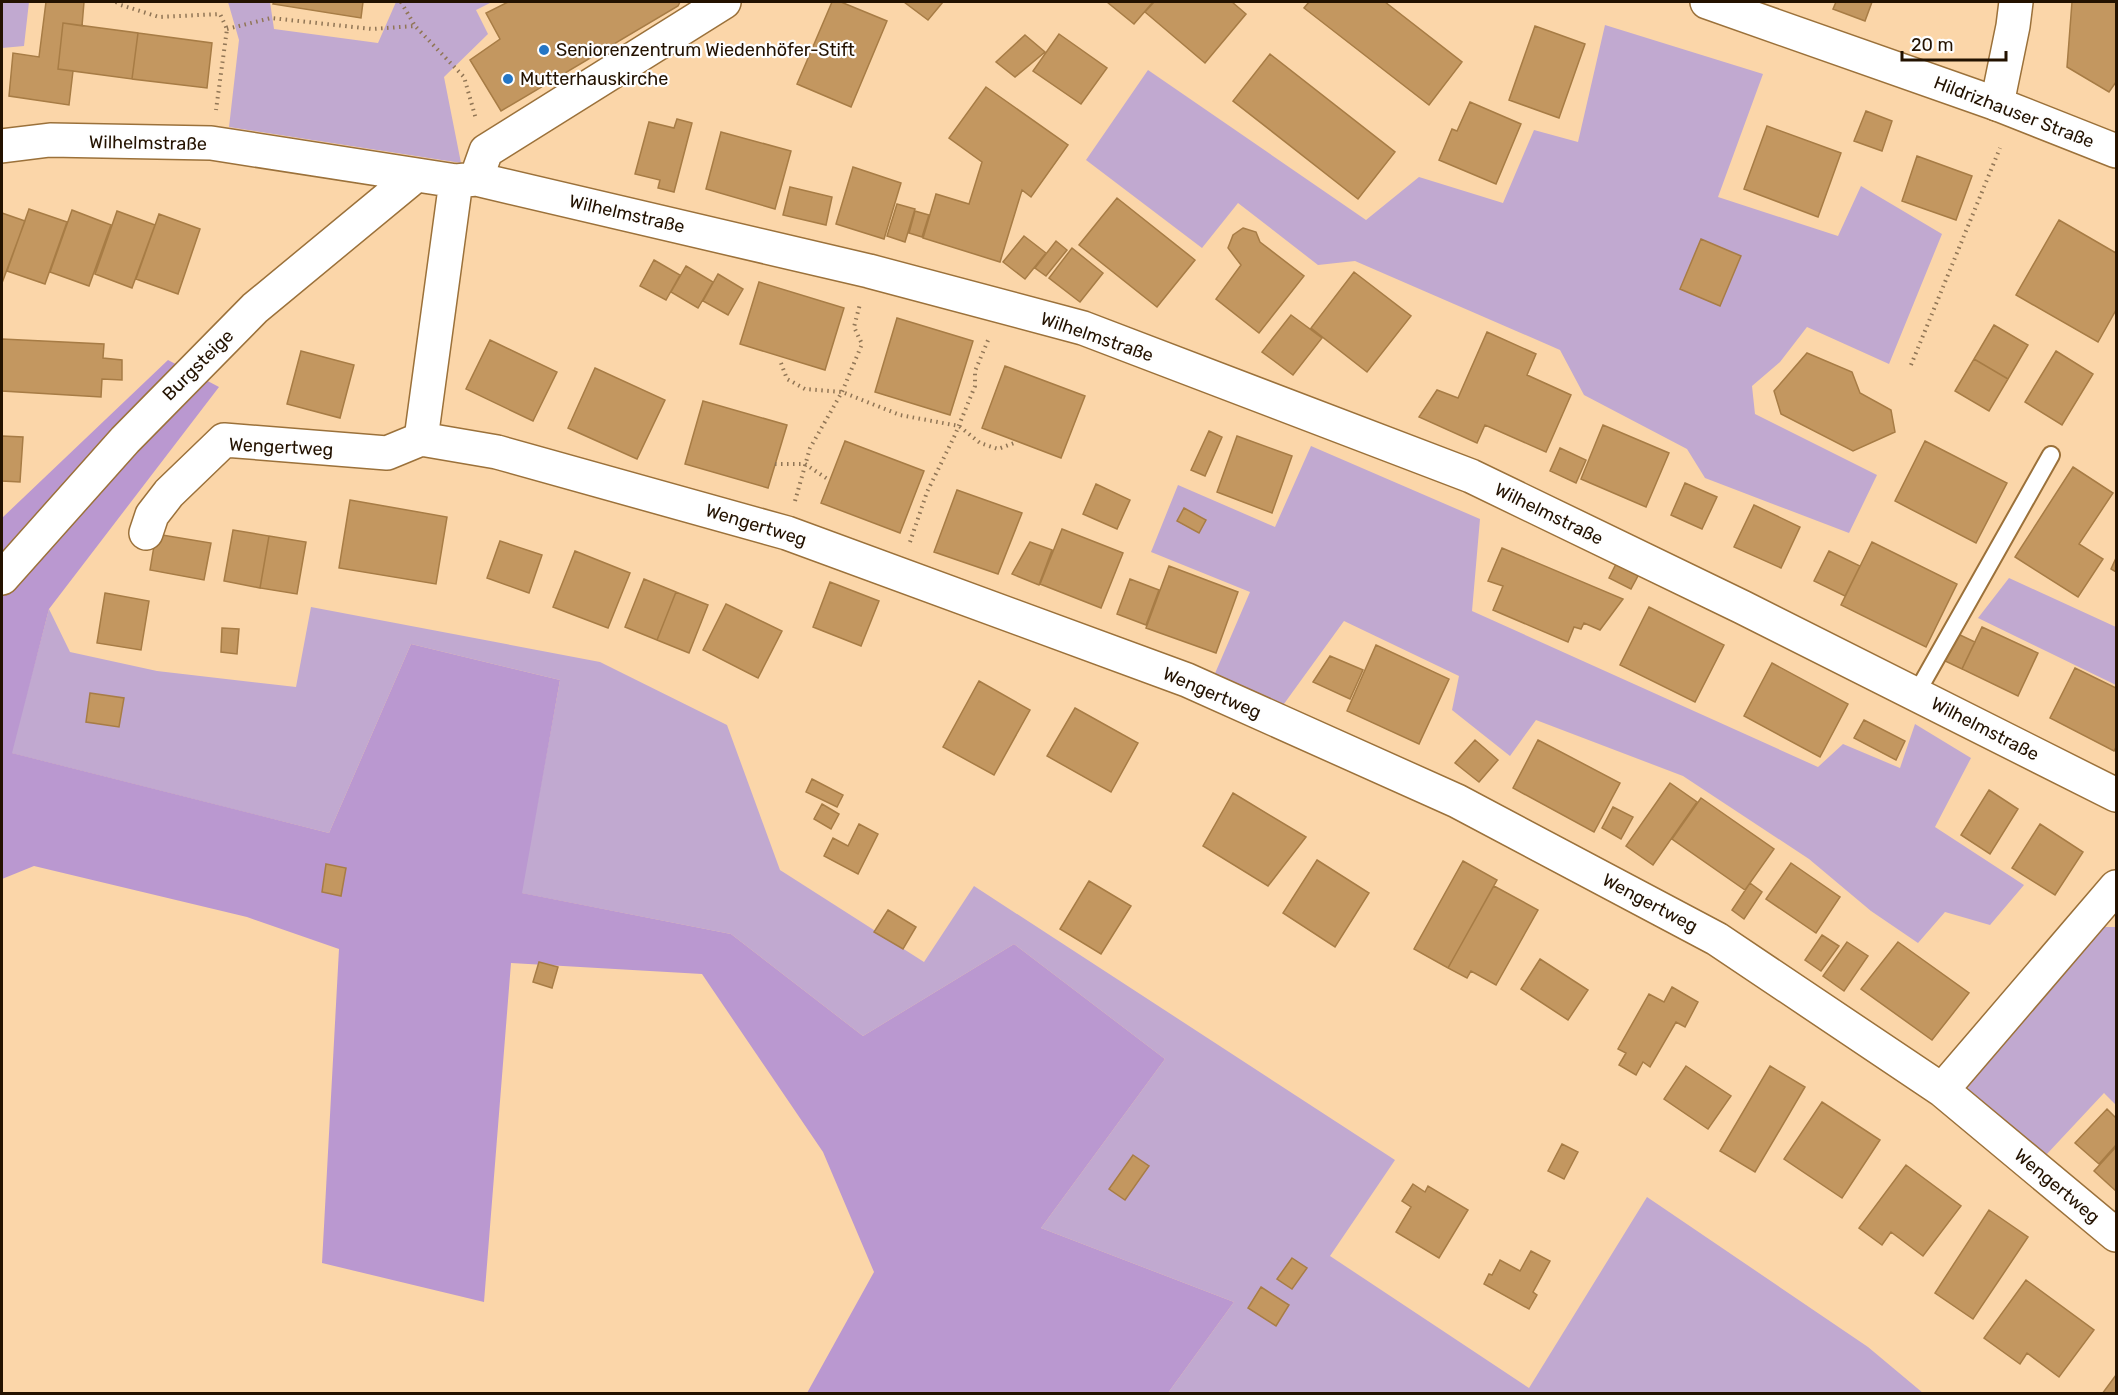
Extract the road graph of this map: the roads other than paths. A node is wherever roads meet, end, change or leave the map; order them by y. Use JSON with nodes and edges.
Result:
{"nodes":[{"id":1,"x":724,"y":2,"type":"edge"},
{"id":2,"x":1707,"y":2,"type":"edge"},
{"id":3,"x":2016,"y":2,"type":"edge"},
{"id":4,"x":1997,"y":104,"type":"junction"},
{"id":5,"x":2,"y":146,"type":"edge"},
{"id":6,"x":2116,"y":151,"type":"edge"},
{"id":7,"x":473,"y":170,"type":"junction"},
{"id":8,"x":416,"y":175,"type":"junction"},
{"id":9,"x":421,"y":440,"type":"junction"},
{"id":10,"x":2051,"y":455,"type":"dead end"},
{"id":11,"x":146,"y":533,"type":"dead end"},
{"id":12,"x":2,"y":578,"type":"edge"},
{"id":13,"x":1916,"y":694,"type":"junction"},
{"id":14,"x":2116,"y":795,"type":"edge"},
{"id":15,"x":2116,"y":887,"type":"edge"},
{"id":16,"x":1942,"y":1090,"type":"junction"},
{"id":17,"x":2116,"y":1235,"type":"edge"}],
"edges":[{"from":1,"to":7,"type":"street"},
{"from":2,"to":4,"type":"street","name":"Hildrizhauser Straße"},
{"from":3,"to":4,"type":"street"},
{"from":4,"to":6,"type":"street","name":"Hildrizhauser Straße"},
{"from":5,"to":8,"type":"street","name":"Wilhelmstraße"},
{"from":7,"to":8,"type":"street","name":"Wilhelmstraße"},
{"from":7,"to":9,"type":"street"},
{"from":7,"to":13,"type":"street","name":"Wilhelmstraße"},
{"from":8,"to":12,"type":"street","name":"Burgsteige"},
{"from":9,"to":11,"type":"street","name":"Wengertweg"},
{"from":9,"to":16,"type":"street","name":"Wengertweg"},
{"from":10,"to":13,"type":"lane"},
{"from":13,"to":14,"type":"street","name":"Wilhelmstraße"},
{"from":15,"to":16,"type":"street"},
{"from":16,"to":17,"type":"street","name":"Wengertweg"}]}
